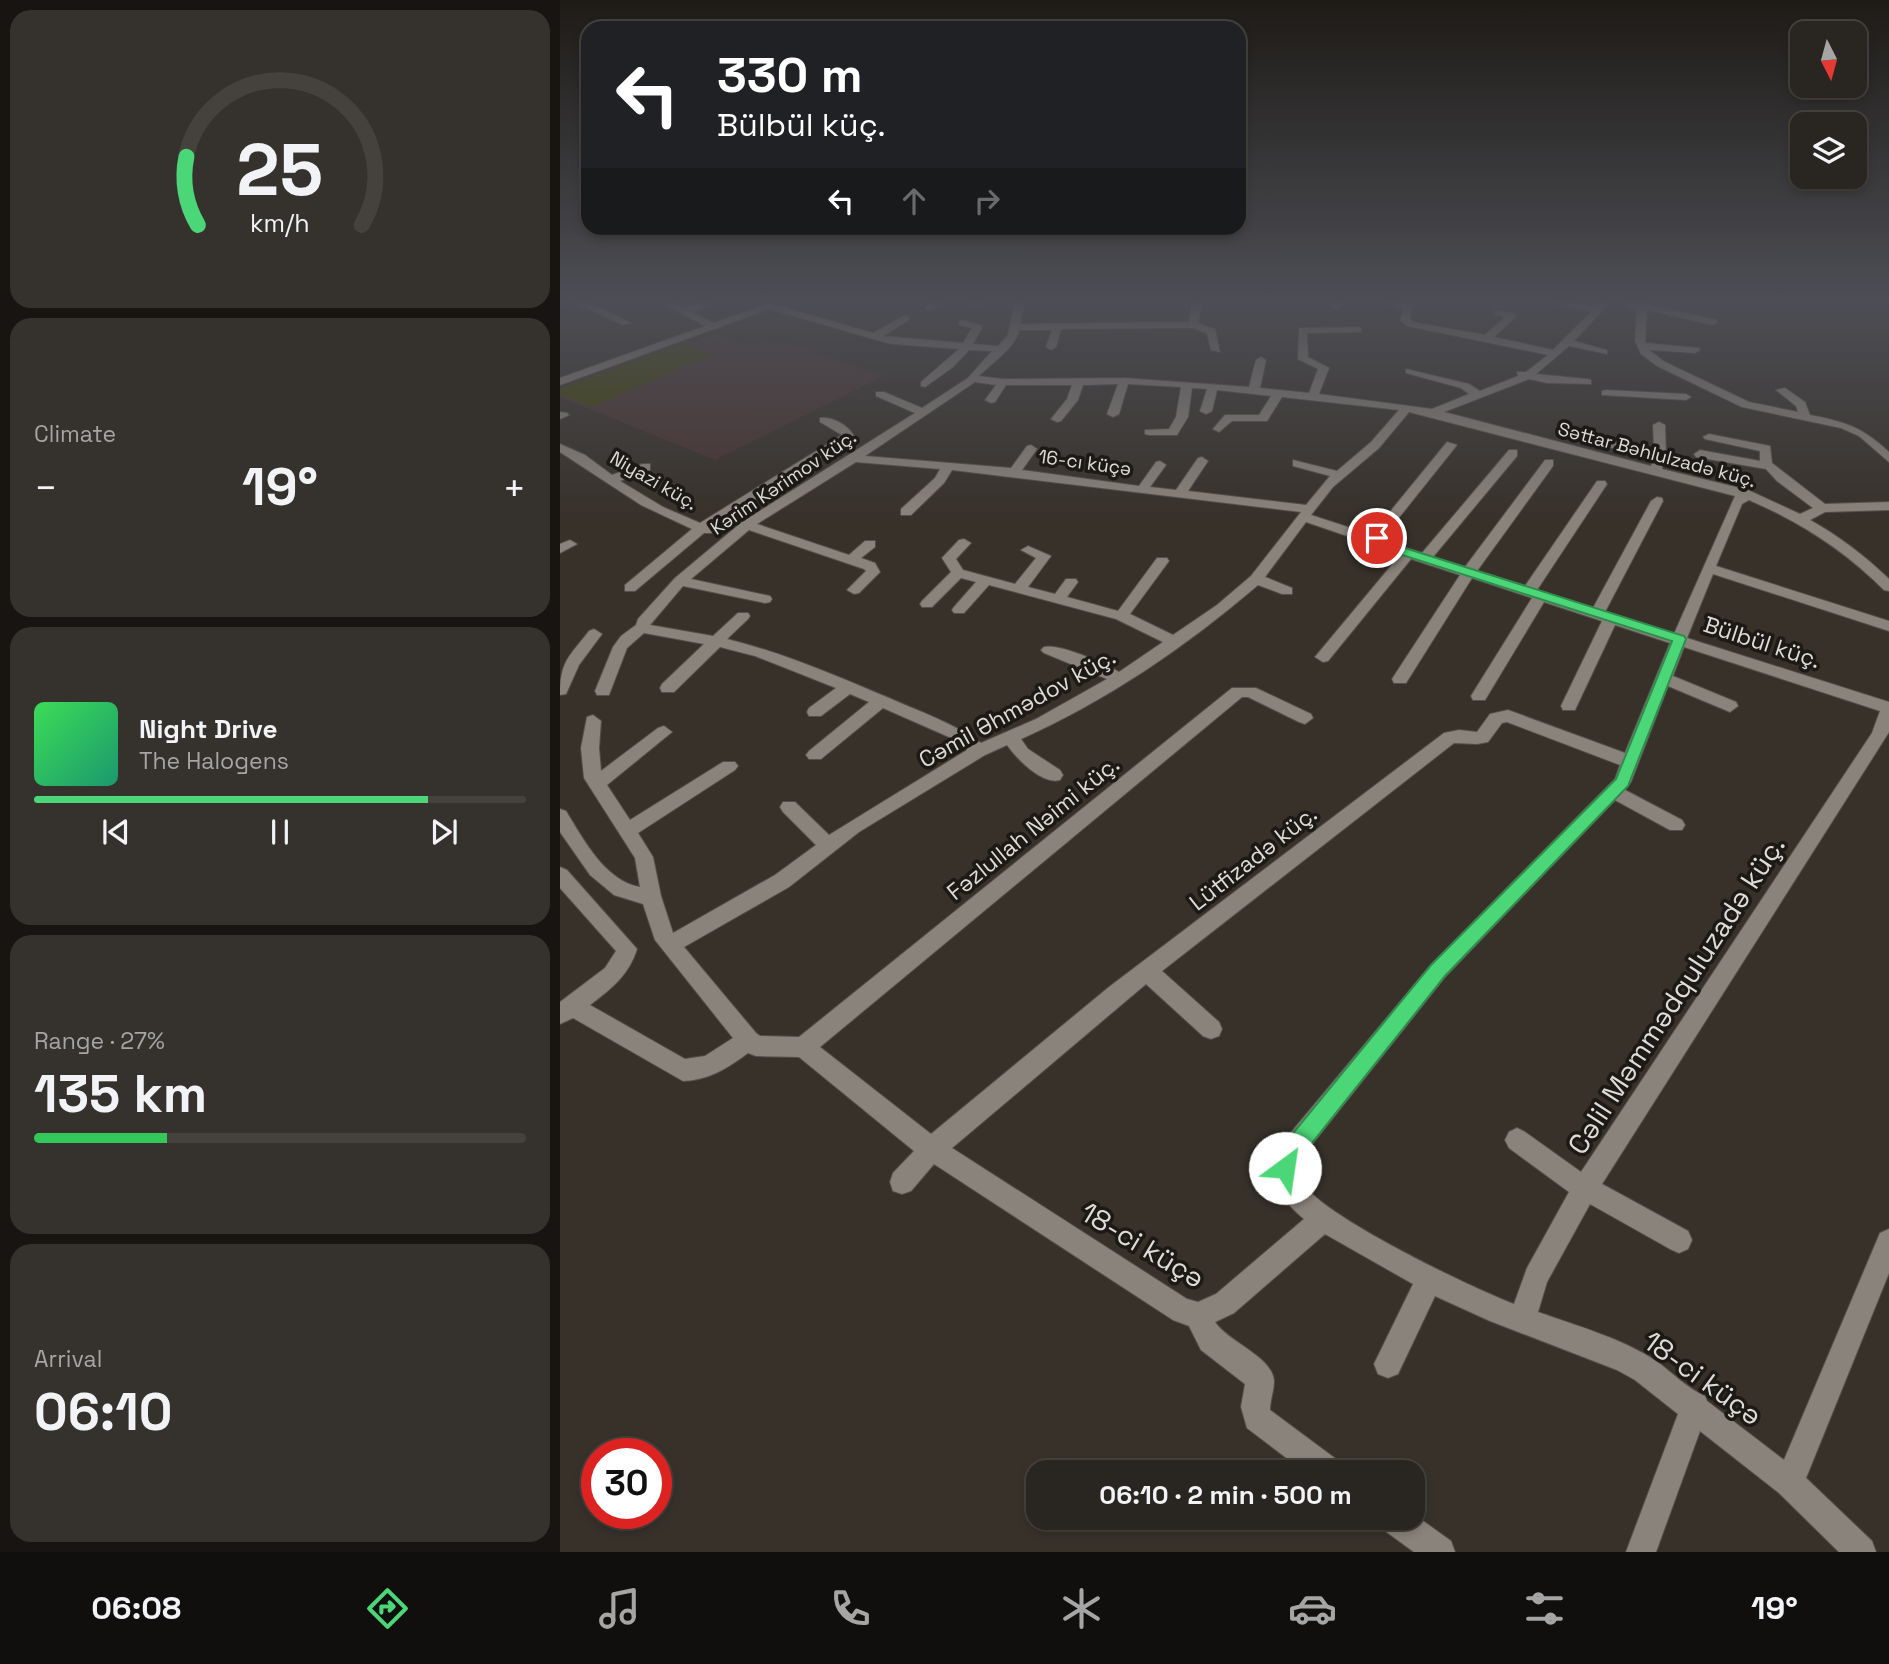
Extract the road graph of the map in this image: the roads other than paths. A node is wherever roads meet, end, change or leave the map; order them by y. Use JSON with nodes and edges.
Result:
{"nodes":[{"id":1,"x":578,"y":373,"type":"edge"},
{"id":2,"x":937,"y":373,"type":"edge"},
{"id":3,"x":976,"y":373,"type":"edge"},
{"id":4,"x":1258,"y":373,"type":"edge"},
{"id":5,"x":1322,"y":373,"type":"edge"},
{"id":6,"x":1416,"y":373,"type":"edge"},
{"id":7,"x":1518,"y":373,"type":"edge"},
{"id":8,"x":1529,"y":373,"type":"edge"},
{"id":9,"x":1681,"y":373,"type":"edge"},
{"id":10,"x":1526,"y":376,"type":"junction"},
{"id":11,"x":973,"y":379,"type":"junction"},
{"id":12,"x":1124,"y":381,"type":"junction"},
{"id":13,"x":560,"y":382,"type":"edge"},
{"id":14,"x":1003,"y":382,"type":"junction"},
{"id":15,"x":1079,"y":382,"type":"junction"},
{"id":16,"x":1587,"y":382,"type":"dead end"},
{"id":17,"x":925,"y":384,"type":"dead end"},
{"id":18,"x":1187,"y":384,"type":"junction"},
{"id":19,"x":1704,"y":384,"type":"junction"},
{"id":20,"x":1213,"y":386,"type":"junction"},
{"id":21,"x":1254,"y":390,"type":"junction"},
{"id":22,"x":1781,"y":390,"type":"dead end"},
{"id":23,"x":1279,"y":392,"type":"junction"},
{"id":24,"x":1476,"y":393,"type":"junction"},
{"id":25,"x":1606,"y":393,"type":"dead end"},
{"id":26,"x":880,"y":394,"type":"dead end"},
{"id":27,"x":1651,"y":395,"type":"junction"},
{"id":28,"x":1313,"y":396,"type":"junction"},
{"id":29,"x":1686,"y":397,"type":"dead end"},
{"id":30,"x":991,"y":400,"type":"dead end"},
{"id":31,"x":1738,"y":402,"type":"junction"},
{"id":32,"x":1407,"y":408,"type":"junction"},
{"id":33,"x":1728,"y":410,"type":"dead end"},
{"id":34,"x":1206,"y":411,"type":"dead end"},
{"id":35,"x":924,"y":412,"type":"junction"},
{"id":36,"x":1434,"y":413,"type":"junction"},
{"id":37,"x":1113,"y":414,"type":"dead end"},
{"id":38,"x":1804,"y":416,"type":"junction"},
{"id":39,"x":1057,"y":419,"type":"dead end"},
{"id":40,"x":824,"y":420,"type":"dead end"},
{"id":41,"x":1658,"y":425,"type":"dead end"},
{"id":42,"x":1219,"y":429,"type":"dead end"},
{"id":43,"x":1149,"y":432,"type":"dead end"},
{"id":44,"x":1709,"y":436,"type":"dead end"},
{"id":45,"x":1606,"y":444,"type":"dead end"},
{"id":46,"x":1451,"y":445,"type":"dead end"},
{"id":47,"x":560,"y":448,"type":"edge"},
{"id":48,"x":1031,"y":449,"type":"dead end"},
{"id":49,"x":1513,"y":453,"type":"dead end"},
{"id":50,"x":1700,"y":454,"type":"dead end"},
{"id":51,"x":1888,"y":455,"type":"edge"},
{"id":52,"x":1660,"y":456,"type":"junction"},
{"id":53,"x":854,"y":457,"type":"junction"},
{"id":54,"x":1202,"y":461,"type":"dead end"},
{"id":55,"x":1297,"y":463,"type":"dead end"},
{"id":56,"x":1549,"y":463,"type":"dead end"},
{"id":57,"x":1766,"y":464,"type":"junction"},
{"id":58,"x":1160,"y":465,"type":"dead end"},
{"id":59,"x":948,"y":466,"type":"junction"},
{"id":60,"x":646,"y":467,"type":"dead end"},
{"id":61,"x":1656,"y":470,"type":"junction"},
{"id":62,"x":1014,"y":471,"type":"junction"},
{"id":63,"x":1339,"y":475,"type":"junction"},
{"id":64,"x":611,"y":480,"type":"junction"},
{"id":65,"x":1601,"y":484,"type":"dead end"},
{"id":66,"x":1142,"y":490,"type":"junction"},
{"id":67,"x":1744,"y":493,"type":"junction"},
{"id":68,"x":1180,"y":494,"type":"junction"},
{"id":69,"x":1657,"y":501,"type":"dead end"},
{"id":70,"x":1889,"y":506,"type":"edge"},
{"id":71,"x":1822,"y":508,"type":"junction"},
{"id":72,"x":906,"y":512,"type":"dead end"},
{"id":73,"x":1306,"y":513,"type":"junction"},
{"id":74,"x":1801,"y":519,"type":"junction"},
{"id":75,"x":747,"y":525,"type":"junction"},
{"id":76,"x":701,"y":528,"type":"junction"},
{"id":77,"x":1355,"y":534,"type":"dead end"},
{"id":78,"x":732,"y":536,"type":"junction"},
{"id":79,"x":964,"y":543,"type":"dead end"},
{"id":80,"x":870,"y":544,"type":"dead end"},
{"id":81,"x":1028,"y":550,"type":"dead end"},
{"id":82,"x":1409,"y":553,"type":"junction"},
{"id":83,"x":1425,"y":558,"type":"junction"},
{"id":84,"x":851,"y":559,"type":"junction"},
{"id":85,"x":1162,"y":561,"type":"dead end"},
{"id":86,"x":1708,"y":568,"type":"junction"},
{"id":87,"x":958,"y":573,"type":"junction"},
{"id":88,"x":1468,"y":573,"type":"junction"},
{"id":89,"x":1256,"y":579,"type":"junction"},
{"id":90,"x":680,"y":581,"type":"junction"},
{"id":91,"x":985,"y":581,"type":"junction"},
{"id":92,"x":1072,"y":582,"type":"dead end"},
{"id":93,"x":1889,"y":587,"type":"edge"},
{"id":94,"x":629,"y":588,"type":"dead end"},
{"id":95,"x":854,"y":590,"type":"dead end"},
{"id":96,"x":1018,"y":590,"type":"junction"},
{"id":97,"x":1287,"y":591,"type":"dead end"},
{"id":98,"x":1534,"y":595,"type":"junction"},
{"id":99,"x":765,"y":599,"type":"dead end"},
{"id":100,"x":1058,"y":600,"type":"junction"},
{"id":101,"x":927,"y":604,"type":"dead end"},
{"id":102,"x":959,"y":610,"type":"dead end"},
{"id":103,"x":743,"y":616,"type":"dead end"},
{"id":104,"x":1121,"y":616,"type":"junction"},
{"id":105,"x":1604,"y":616,"type":"junction"},
{"id":106,"x":643,"y":626,"type":"junction"},
{"id":107,"x":1889,"y":626,"type":"edge"},
{"id":108,"x":594,"y":634,"type":"dead end"},
{"id":109,"x":1679,"y":639,"type":"junction"},
{"id":110,"x":714,"y":641,"type":"junction"},
{"id":111,"x":1173,"y":642,"type":"junction"},
{"id":112,"x":1049,"y":650,"type":"dead end"},
{"id":113,"x":1323,"y":657,"type":"dead end"},
{"id":114,"x":1663,"y":678,"type":"junction"},
{"id":115,"x":1119,"y":679,"type":"junction"},
{"id":116,"x":1400,"y":679,"type":"dead end"},
{"id":117,"x":848,"y":687,"type":"junction"},
{"id":118,"x":668,"y":688,"type":"dead end"},
{"id":119,"x":560,"y":690,"type":"edge"},
{"id":120,"x":603,"y":691,"type":"dead end"},
{"id":121,"x":1479,"y":696,"type":"dead end"},
{"id":122,"x":881,"y":701,"type":"junction"},
{"id":123,"x":1569,"y":706,"type":"dead end"},
{"id":124,"x":1730,"y":706,"type":"dead end"},
{"id":125,"x":1889,"y":708,"type":"edge"},
{"id":126,"x":814,"y":712,"type":"dead end"},
{"id":127,"x":1305,"y":718,"type":"dead end"},
{"id":128,"x":593,"y":721,"type":"dead end"},
{"id":129,"x":664,"y":732,"type":"dead end"},
{"id":130,"x":1011,"y":738,"type":"junction"},
{"id":131,"x":979,"y":751,"type":"junction"},
{"id":132,"x":815,"y":755,"type":"dead end"},
{"id":133,"x":1630,"y":762,"type":"junction"},
{"id":134,"x":729,"y":766,"type":"dead end"},
{"id":135,"x":1054,"y":775,"type":"dead end"},
{"id":136,"x":596,"y":784,"type":"junction"},
{"id":137,"x":1613,"y":791,"type":"junction"},
{"id":138,"x":789,"y":807,"type":"dead end"},
{"id":139,"x":560,"y":816,"type":"edge"},
{"id":140,"x":1676,"y":825,"type":"dead end"},
{"id":141,"x":627,"y":831,"type":"junction"},
{"id":142,"x":828,"y":846,"type":"junction"},
{"id":143,"x":560,"y":875,"type":"edge"},
{"id":144,"x":651,"y":896,"type":"junction"},
{"id":145,"x":671,"y":944,"type":"junction"},
{"id":146,"x":1147,"y":971,"type":"junction"},
{"id":147,"x":566,"y":1010,"type":"edge"},
{"id":148,"x":1212,"y":1028,"type":"dead end"},
{"id":149,"x":748,"y":1040,"type":"junction"},
{"id":150,"x":803,"y":1047,"type":"junction"},
{"id":151,"x":1517,"y":1140,"type":"dead end"},
{"id":152,"x":932,"y":1149,"type":"junction"},
{"id":153,"x":902,"y":1182,"type":"dead end"},
{"id":154,"x":1585,"y":1188,"type":"junction"},
{"id":155,"x":1323,"y":1219,"type":"junction"},
{"id":156,"x":1679,"y":1240,"type":"dead end"},
{"id":157,"x":1889,"y":1242,"type":"edge"},
{"id":158,"x":1429,"y":1279,"type":"junction"},
{"id":159,"x":1198,"y":1315,"type":"junction"},
{"id":160,"x":1522,"y":1319,"type":"junction"},
{"id":161,"x":1388,"y":1364,"type":"dead end"},
{"id":162,"x":1695,"y":1406,"type":"junction"},
{"id":163,"x":1313,"y":1460,"type":"edge"},
{"id":164,"x":1789,"y":1483,"type":"junction"},
{"id":165,"x":1410,"y":1530,"type":"edge"},
{"id":166,"x":1440,"y":1552,"type":"edge"},
{"id":167,"x":1641,"y":1552,"type":"edge"},
{"id":168,"x":1861,"y":1552,"type":"edge"}],
"edges":[{"from":1,"to":13,"type":"street"},
{"from":2,"to":17,"type":"street"},
{"from":3,"to":11,"type":"street","name":"Kərim Kərimov küç."},
{"from":4,"to":21,"type":"street"},
{"from":5,"to":28,"type":"street"},
{"from":6,"to":24,"type":"street"},
{"from":7,"to":10,"type":"street"},
{"from":8,"to":10,"type":"street"},
{"from":9,"to":19,"type":"street"},
{"from":10,"to":16,"type":"street"},
{"from":10,"to":24,"type":"street"},
{"from":11,"to":14,"type":"street","name":"Səttar Bəhlulzadə küç."},
{"from":11,"to":35,"type":"street","name":"Kərim Kərimov küç."},
{"from":12,"to":15,"type":"street","name":"Səttar Bəhlulzadə küç."},
{"from":12,"to":18,"type":"street","name":"Səttar Bəhlulzadə küç."},
{"from":12,"to":37,"type":"street"},
{"from":14,"to":15,"type":"street","name":"Səttar Bəhlulzadə küç."},
{"from":14,"to":30,"type":"street"},
{"from":15,"to":39,"type":"street"},
{"from":18,"to":20,"type":"street","name":"Səttar Bəhlulzadə küç."},
{"from":18,"to":43,"type":"street"},
{"from":19,"to":27,"type":"street"},
{"from":19,"to":31,"type":"street"},
{"from":20,"to":21,"type":"street","name":"Səttar Bəhlulzadə küç."},
{"from":20,"to":34,"type":"street"},
{"from":21,"to":23,"type":"street","name":"Səttar Bəhlulzadə küç."},
{"from":22,"to":38,"type":"street"},
{"from":23,"to":28,"type":"street","name":"Səttar Bəhlulzadə küç."},
{"from":23,"to":42,"type":"street"},
{"from":24,"to":36,"type":"street"},
{"from":25,"to":27,"type":"street"},
{"from":26,"to":35,"type":"street"},
{"from":27,"to":29,"type":"street"},
{"from":28,"to":32,"type":"street","name":"Səttar Bəhlulzadə küç."},
{"from":31,"to":33,"type":"street"},
{"from":31,"to":38,"type":"street"},
{"from":32,"to":36,"type":"street","name":"Səttar Bəhlulzadə küç."},
{"from":32,"to":63,"type":"street","name":"Cəmil Əhmədov küç."},
{"from":35,"to":53,"type":"street","name":"Kərim Kərimov küç."},
{"from":36,"to":61,"type":"street","name":"Səttar Bəhlulzadə küç."},
{"from":38,"to":51,"type":"street"},
{"from":40,"to":76,"type":"street"},
{"from":41,"to":52,"type":"street"},
{"from":44,"to":57,"type":"street"},
{"from":45,"to":52,"type":"street"},
{"from":46,"to":82,"type":"street","name":"Bülbül küç."},
{"from":47,"to":64,"type":"street","name":"Niyazi küç."},
{"from":48,"to":62,"type":"street"},
{"from":49,"to":83,"type":"street"},
{"from":50,"to":57,"type":"street"},
{"from":52,"to":61,"type":"street"},
{"from":53,"to":59,"type":"street","name":"16-cı küçə"},
{"from":53,"to":75,"type":"street","name":"Kərim Kərimov küç."},
{"from":54,"to":68,"type":"street"},
{"from":55,"to":63,"type":"street"},
{"from":56,"to":88,"type":"street"},
{"from":57,"to":71,"type":"street"},
{"from":58,"to":66,"type":"street"},
{"from":59,"to":62,"type":"street","name":"16-cı küçə"},
{"from":59,"to":72,"type":"street"},
{"from":60,"to":64,"type":"street"},
{"from":61,"to":67,"type":"street","name":"Səttar Bəhlulzadə küç."},
{"from":62,"to":66,"type":"street","name":"16-cı küçə"},
{"from":63,"to":73,"type":"street","name":"Cəmil Əhmədov küç."},
{"from":64,"to":76,"type":"street","name":"Niyazi küç."},
{"from":65,"to":98,"type":"street"},
{"from":66,"to":68,"type":"street","name":"16-cı küçə"},
{"from":67,"to":74,"type":"street","name":"Səttar Bəhlulzadə küç."},
{"from":67,"to":86,"type":"street"},
{"from":68,"to":73,"type":"street","name":"16-cı küçə"},
{"from":69,"to":105,"type":"street"},
{"from":70,"to":71,"type":"street"},
{"from":71,"to":74,"type":"street"},
{"from":73,"to":77,"type":"street","name":"16-cı küçə"},
{"from":73,"to":89,"type":"street","name":"Cəmil Əhmədov küç."},
{"from":74,"to":93,"type":"street","name":"Səttar Bəhlulzadə küç."},
{"from":75,"to":78,"type":"street","name":"Kərim Kərimov küç."},
{"from":75,"to":84,"type":"street"},
{"from":76,"to":78,"type":"street","name":"Niyazi küç."},
{"from":76,"to":94,"type":"street"},
{"from":78,"to":90,"type":"street","name":"Kərim Kərimov küç."},
{"from":79,"to":87,"type":"street"},
{"from":80,"to":84,"type":"street"},
{"from":81,"to":96,"type":"street"},
{"from":82,"to":83,"type":"street","name":"Bülbül küç."},
{"from":82,"to":113,"type":"street"},
{"from":83,"to":88,"type":"street","name":"Bülbül küç."},
{"from":84,"to":95,"type":"street"},
{"from":85,"to":104,"type":"street"},
{"from":86,"to":107,"type":"street"},
{"from":86,"to":109,"type":"street"},
{"from":87,"to":91,"type":"street"},
{"from":87,"to":101,"type":"street"},
{"from":88,"to":98,"type":"street","name":"Bülbül küç."},
{"from":88,"to":116,"type":"street"},
{"from":89,"to":97,"type":"street"},
{"from":89,"to":111,"type":"street","name":"Cəmil Əhmədov küç."},
{"from":90,"to":99,"type":"street"},
{"from":90,"to":106,"type":"street","name":"Kərim Kərimov küç."},
{"from":91,"to":96,"type":"street"},
{"from":91,"to":102,"type":"street"},
{"from":92,"to":100,"type":"street"},
{"from":96,"to":100,"type":"street"},
{"from":98,"to":105,"type":"street","name":"Bülbül küç."},
{"from":98,"to":121,"type":"street"},
{"from":100,"to":104,"type":"street"},
{"from":103,"to":110,"type":"street"},
{"from":104,"to":111,"type":"street"},
{"from":105,"to":109,"type":"street","name":"Bülbül küç."},
{"from":105,"to":123,"type":"street"},
{"from":106,"to":110,"type":"street"},
{"from":106,"to":120,"type":"street","name":"Kərim Kərimov küç."},
{"from":108,"to":119,"type":"street"},
{"from":109,"to":114,"type":"street"},
{"from":109,"to":125,"type":"street","name":"Bülbül küç."},
{"from":110,"to":117,"type":"street"},
{"from":110,"to":118,"type":"street"},
{"from":111,"to":115,"type":"street","name":"Cəmil Əhmədov küç."},
{"from":112,"to":115,"type":"street"},
{"from":114,"to":124,"type":"street"},
{"from":114,"to":133,"type":"street"},
{"from":115,"to":130,"type":"street","name":"Cəmil Əhmədov küç."},
{"from":117,"to":122,"type":"street"},
{"from":117,"to":126,"type":"street"},
{"from":122,"to":131,"type":"street"},
{"from":122,"to":132,"type":"street"},
{"from":125,"to":154,"type":"street","name":"Cəlil Məmmədquluzadə küç."},
{"from":127,"to":150,"type":"street","name":"Fəzlullah Nəimi küç."},
{"from":128,"to":136,"type":"street"},
{"from":129,"to":136,"type":"street"},
{"from":130,"to":131,"type":"street","name":"Cəmil Əhmədov küç."},
{"from":130,"to":135,"type":"street"},
{"from":131,"to":142,"type":"street","name":"Cəmil Əhmədov küç."},
{"from":133,"to":137,"type":"street"},
{"from":133,"to":146,"type":"street","name":"Lütfizadə küç."},
{"from":134,"to":141,"type":"street"},
{"from":136,"to":141,"type":"street"},
{"from":137,"to":140,"type":"street"},
{"from":137,"to":155,"type":"street"},
{"from":138,"to":142,"type":"street"},
{"from":139,"to":144,"type":"street"},
{"from":141,"to":144,"type":"street"},
{"from":142,"to":145,"type":"street","name":"Cəmil Əhmədov küç."},
{"from":143,"to":147,"type":"street"},
{"from":144,"to":145,"type":"street"},
{"from":145,"to":149,"type":"street"},
{"from":146,"to":148,"type":"street"},
{"from":146,"to":152,"type":"street","name":"Lütfizadə küç."},
{"from":147,"to":149,"type":"street"},
{"from":149,"to":150,"type":"street"},
{"from":150,"to":152,"type":"street","name":"18-ci küçə"},
{"from":151,"to":154,"type":"street"},
{"from":152,"to":153,"type":"street","name":"Lütfizadə küç."},
{"from":152,"to":159,"type":"street","name":"18-ci küçə"},
{"from":154,"to":156,"type":"street"},
{"from":154,"to":160,"type":"street","name":"Cəlil Məmmədquluzadə küç."},
{"from":155,"to":158,"type":"street","name":"18-ci küçə"},
{"from":155,"to":159,"type":"street","name":"18-ci küçə"},
{"from":157,"to":164,"type":"street"},
{"from":158,"to":160,"type":"street","name":"18-ci küçə"},
{"from":158,"to":161,"type":"street"},
{"from":159,"to":163,"type":"street"},
{"from":160,"to":162,"type":"street","name":"18-ci küçə"},
{"from":162,"to":164,"type":"street","name":"18-ci küçə"},
{"from":162,"to":167,"type":"street"},
{"from":164,"to":168,"type":"street","name":"18-ci küçə"},
{"from":165,"to":166,"type":"street"}]}
